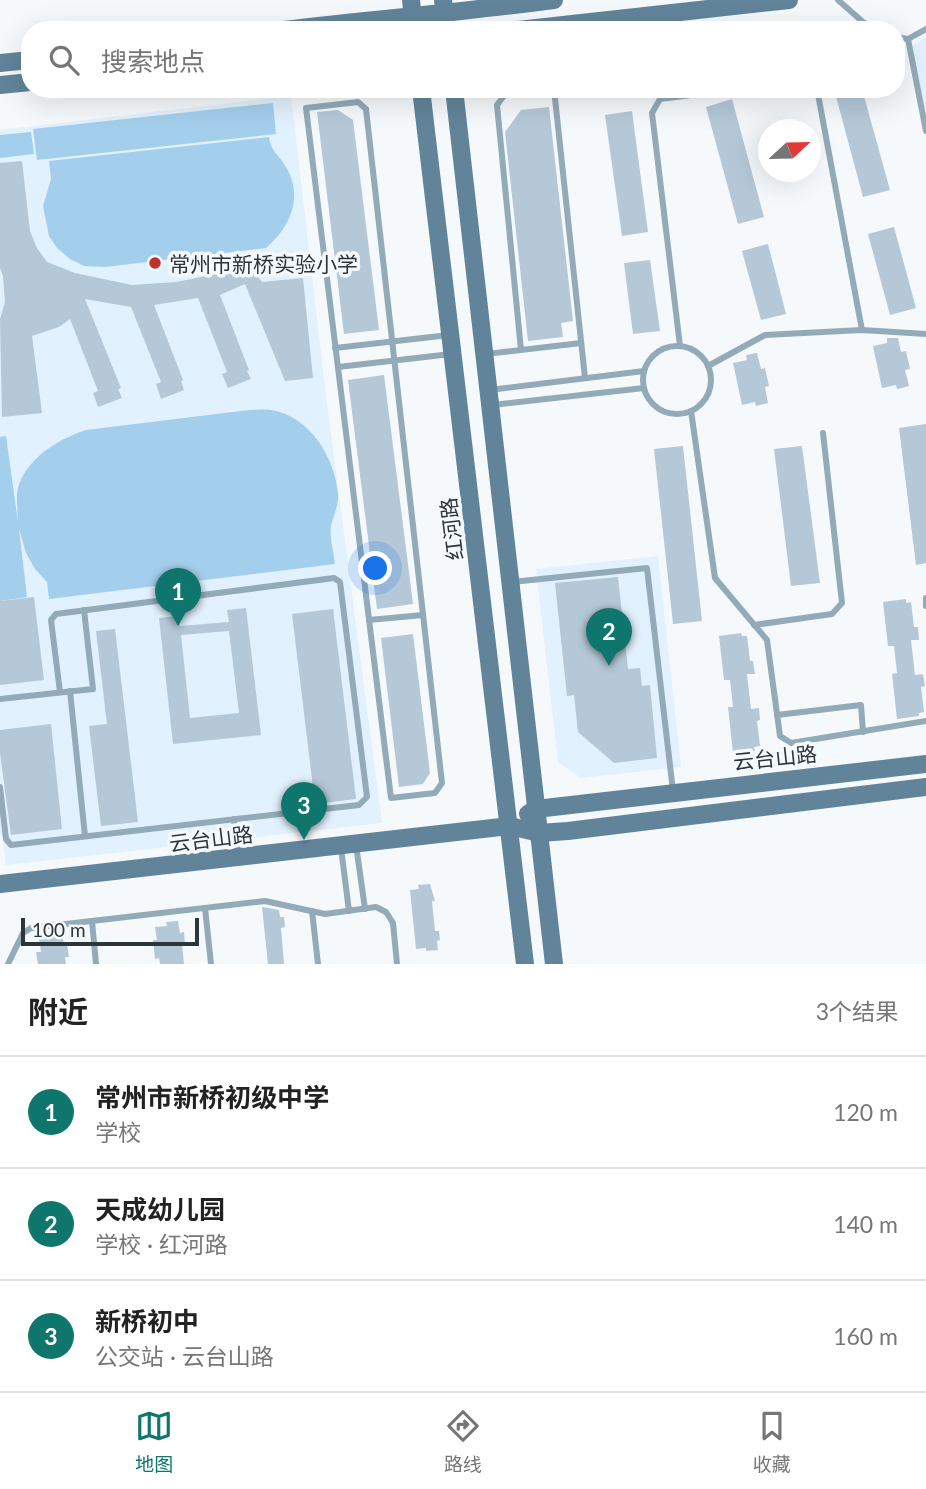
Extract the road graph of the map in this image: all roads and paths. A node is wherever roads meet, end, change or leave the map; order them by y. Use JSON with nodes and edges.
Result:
{"nodes":[{"id":1,"x":554,"y":0,"type":"edge"},
{"id":2,"x":789,"y":0,"type":"edge"},
{"id":3,"x":838,"y":0,"type":"edge"},
{"id":4,"x":413,"y":15,"type":"edge"},
{"id":5,"x":445,"y":15,"type":"edge"},
{"id":6,"x":361,"y":21,"type":"edge"},
{"id":7,"x":608,"y":21,"type":"edge"},
{"id":8,"x":862,"y":21,"type":"edge"},
{"id":9,"x":926,"y":29,"type":"edge"},
{"id":10,"x":905,"y":38,"type":"edge"},
{"id":11,"x":908,"y":39,"type":"junction"},
{"id":12,"x":21,"y":61,"type":"edge"},
{"id":13,"x":0,"y":63,"type":"edge"},
{"id":14,"x":21,"y":83,"type":"edge"},
{"id":15,"x":0,"y":85,"type":"edge"},
{"id":16,"x":422,"y":98,"type":"edge"},
{"id":17,"x":454,"y":98,"type":"edge"},
{"id":18,"x":502,"y":98,"type":"edge"},
{"id":19,"x":555,"y":98,"type":"edge"},
{"id":20,"x":668,"y":98,"type":"edge"},
{"id":21,"x":819,"y":98,"type":"edge"},
{"id":22,"x":926,"y":131,"type":"edge"},
{"id":23,"x":862,"y":330,"type":"junction"},
{"id":24,"x":926,"y":334,"type":"edge"},
{"id":25,"x":451,"y":335,"type":"junction"},
{"id":26,"x":392,"y":341,"type":"junction"},
{"id":27,"x":581,"y":343,"type":"junction"},
{"id":28,"x":680,"y":346,"type":"junction"},
{"id":29,"x":335,"y":348,"type":"junction"},
{"id":30,"x":521,"y":350,"type":"junction"},
{"id":31,"x":453,"y":354,"type":"junction"},
{"id":32,"x":484,"y":355,"type":"junction"},
{"id":33,"x":394,"y":360,"type":"junction"},
{"id":34,"x":708,"y":366,"type":"junction"},
{"id":35,"x":338,"y":367,"type":"junction"},
{"id":36,"x":644,"y":371,"type":"junction"},
{"id":37,"x":585,"y":378,"type":"junction"},
{"id":38,"x":644,"y":388,"type":"junction"},
{"id":39,"x":489,"y":398,"type":"junction"},
{"id":40,"x":691,"y":411,"type":"junction"},
{"id":41,"x":823,"y":433,"type":"dead end"},
{"id":42,"x":510,"y":582,"type":"junction"},
{"id":43,"x":926,"y":598,"type":"edge"},
{"id":44,"x":926,"y":606,"type":"edge"},
{"id":45,"x":84,"y":610,"type":"junction"},
{"id":46,"x":423,"y":615,"type":"junction"},
{"id":47,"x":369,"y":620,"type":"junction"},
{"id":48,"x":754,"y":625,"type":"junction"},
{"id":49,"x":70,"y":691,"type":"junction"},
{"id":50,"x":60,"y":692,"type":"junction"},
{"id":51,"x":0,"y":699,"type":"edge"},
{"id":52,"x":777,"y":715,"type":"junction"},
{"id":53,"x":926,"y":721,"type":"edge"},
{"id":54,"x":863,"y":732,"type":"junction"},
{"id":55,"x":926,"y":764,"type":"edge"},
{"id":56,"x":0,"y":787,"type":"edge"},
{"id":57,"x":926,"y":787,"type":"edge"},
{"id":58,"x":674,"y":793,"type":"junction"},
{"id":59,"x":536,"y":809,"type":"junction"},
{"id":60,"x":234,"y":819,"type":"junction"},
{"id":61,"x":510,"y":826,"type":"junction"},
{"id":62,"x":539,"y":833,"type":"junction"},
{"id":63,"x":85,"y":836,"type":"junction"},
{"id":64,"x":348,"y":845,"type":"junction"},
{"id":65,"x":238,"y":858,"type":"junction"},
{"id":66,"x":0,"y":884,"type":"edge"},
{"id":67,"x":205,"y":908,"type":"junction"},
{"id":68,"x":365,"y":909,"type":"junction"},
{"id":69,"x":312,"y":911,"type":"junction"},
{"id":70,"x":349,"y":911,"type":"junction"},
{"id":71,"x":92,"y":921,"type":"junction"},
{"id":72,"x":8,"y":964,"type":"edge"},
{"id":73,"x":96,"y":964,"type":"edge"},
{"id":74,"x":211,"y":964,"type":"edge"},
{"id":75,"x":318,"y":964,"type":"edge"},
{"id":76,"x":397,"y":964,"type":"edge"},
{"id":77,"x":525,"y":964,"type":"edge"},
{"id":78,"x":554,"y":964,"type":"edge"}],
"edges":[{"from":1,"to":5,"type":"street"},
{"from":2,"to":7,"type":"street"},
{"from":3,"to":8,"type":"lane"},
{"from":4,"to":5,"type":"street"},
{"from":4,"to":6,"type":"street"},
{"from":9,"to":11,"type":"lane"},
{"from":10,"to":11,"type":"lane"},
{"from":11,"to":22,"type":"lane"},
{"from":12,"to":13,"type":"street"},
{"from":14,"to":15,"type":"street"},
{"from":16,"to":25,"type":"street","name":"红河路"},
{"from":17,"to":32,"type":"street"},
{"from":18,"to":30,"type":"lane"},
{"from":19,"to":27,"type":"lane"},
{"from":20,"to":28,"type":"lane"},
{"from":21,"to":23,"type":"lane"},
{"from":23,"to":24,"type":"lane"},
{"from":23,"to":34,"type":"lane"},
{"from":25,"to":26,"type":"lane"},
{"from":25,"to":31,"type":"street","name":"红河路"},
{"from":26,"to":29,"type":"lane"},
{"from":26,"to":29,"type":"lane"},
{"from":26,"to":33,"type":"lane"},
{"from":27,"to":30,"type":"lane"},
{"from":27,"to":37,"type":"lane"},
{"from":28,"to":34,"type":"lane"},
{"from":28,"to":36,"type":"lane"},
{"from":29,"to":35,"type":"lane"},
{"from":30,"to":32,"type":"lane"},
{"from":31,"to":33,"type":"lane"},
{"from":31,"to":61,"type":"street","name":"红河路"},
{"from":32,"to":39,"type":"street"},
{"from":33,"to":35,"type":"lane"},
{"from":33,"to":46,"type":"lane"},
{"from":34,"to":40,"type":"lane"},
{"from":35,"to":47,"type":"lane"},
{"from":36,"to":37,"type":"lane"},
{"from":36,"to":38,"type":"lane"},
{"from":37,"to":39,"type":"lane"},
{"from":38,"to":39,"type":"lane"},
{"from":38,"to":40,"type":"lane"},
{"from":39,"to":42,"type":"street"},
{"from":40,"to":48,"type":"lane"},
{"from":41,"to":48,"type":"lane"},
{"from":42,"to":58,"type":"lane"},
{"from":42,"to":59,"type":"street"},
{"from":43,"to":44,"type":"lane"},
{"from":45,"to":49,"type":"lane"},
{"from":45,"to":50,"type":"lane"},
{"from":45,"to":60,"type":"lane"},
{"from":46,"to":47,"type":"lane"},
{"from":46,"to":47,"type":"lane"},
{"from":48,"to":52,"type":"lane"},
{"from":49,"to":50,"type":"lane"},
{"from":49,"to":63,"type":"lane"},
{"from":50,"to":51,"type":"lane"},
{"from":52,"to":54,"type":"lane"},
{"from":52,"to":54,"type":"lane"},
{"from":53,"to":54,"type":"lane"},
{"from":55,"to":58,"type":"street","name":"云台山路"},
{"from":56,"to":63,"type":"lane"},
{"from":57,"to":62,"type":"street","name":"云台山路"},
{"from":58,"to":59,"type":"street","name":"云台山路"},
{"from":59,"to":61,"type":"street","name":"云台山路"},
{"from":59,"to":62,"type":"street"},
{"from":60,"to":63,"type":"lane"},
{"from":60,"to":65,"type":"lane"},
{"from":61,"to":62,"type":"street","name":"云台山路"},
{"from":61,"to":64,"type":"street","name":"云台山路"},
{"from":61,"to":77,"type":"street","name":"红河路"},
{"from":62,"to":78,"type":"street"},
{"from":64,"to":65,"type":"street","name":"云台山路"},
{"from":64,"to":68,"type":"lane"},
{"from":64,"to":70,"type":"lane"},
{"from":65,"to":66,"type":"street","name":"云台山路"},
{"from":67,"to":69,"type":"lane"},
{"from":67,"to":71,"type":"lane"},
{"from":67,"to":74,"type":"lane"},
{"from":68,"to":70,"type":"lane"},
{"from":68,"to":76,"type":"lane"},
{"from":69,"to":70,"type":"lane"},
{"from":69,"to":75,"type":"lane"},
{"from":71,"to":72,"type":"lane"},
{"from":71,"to":73,"type":"lane"}]}
